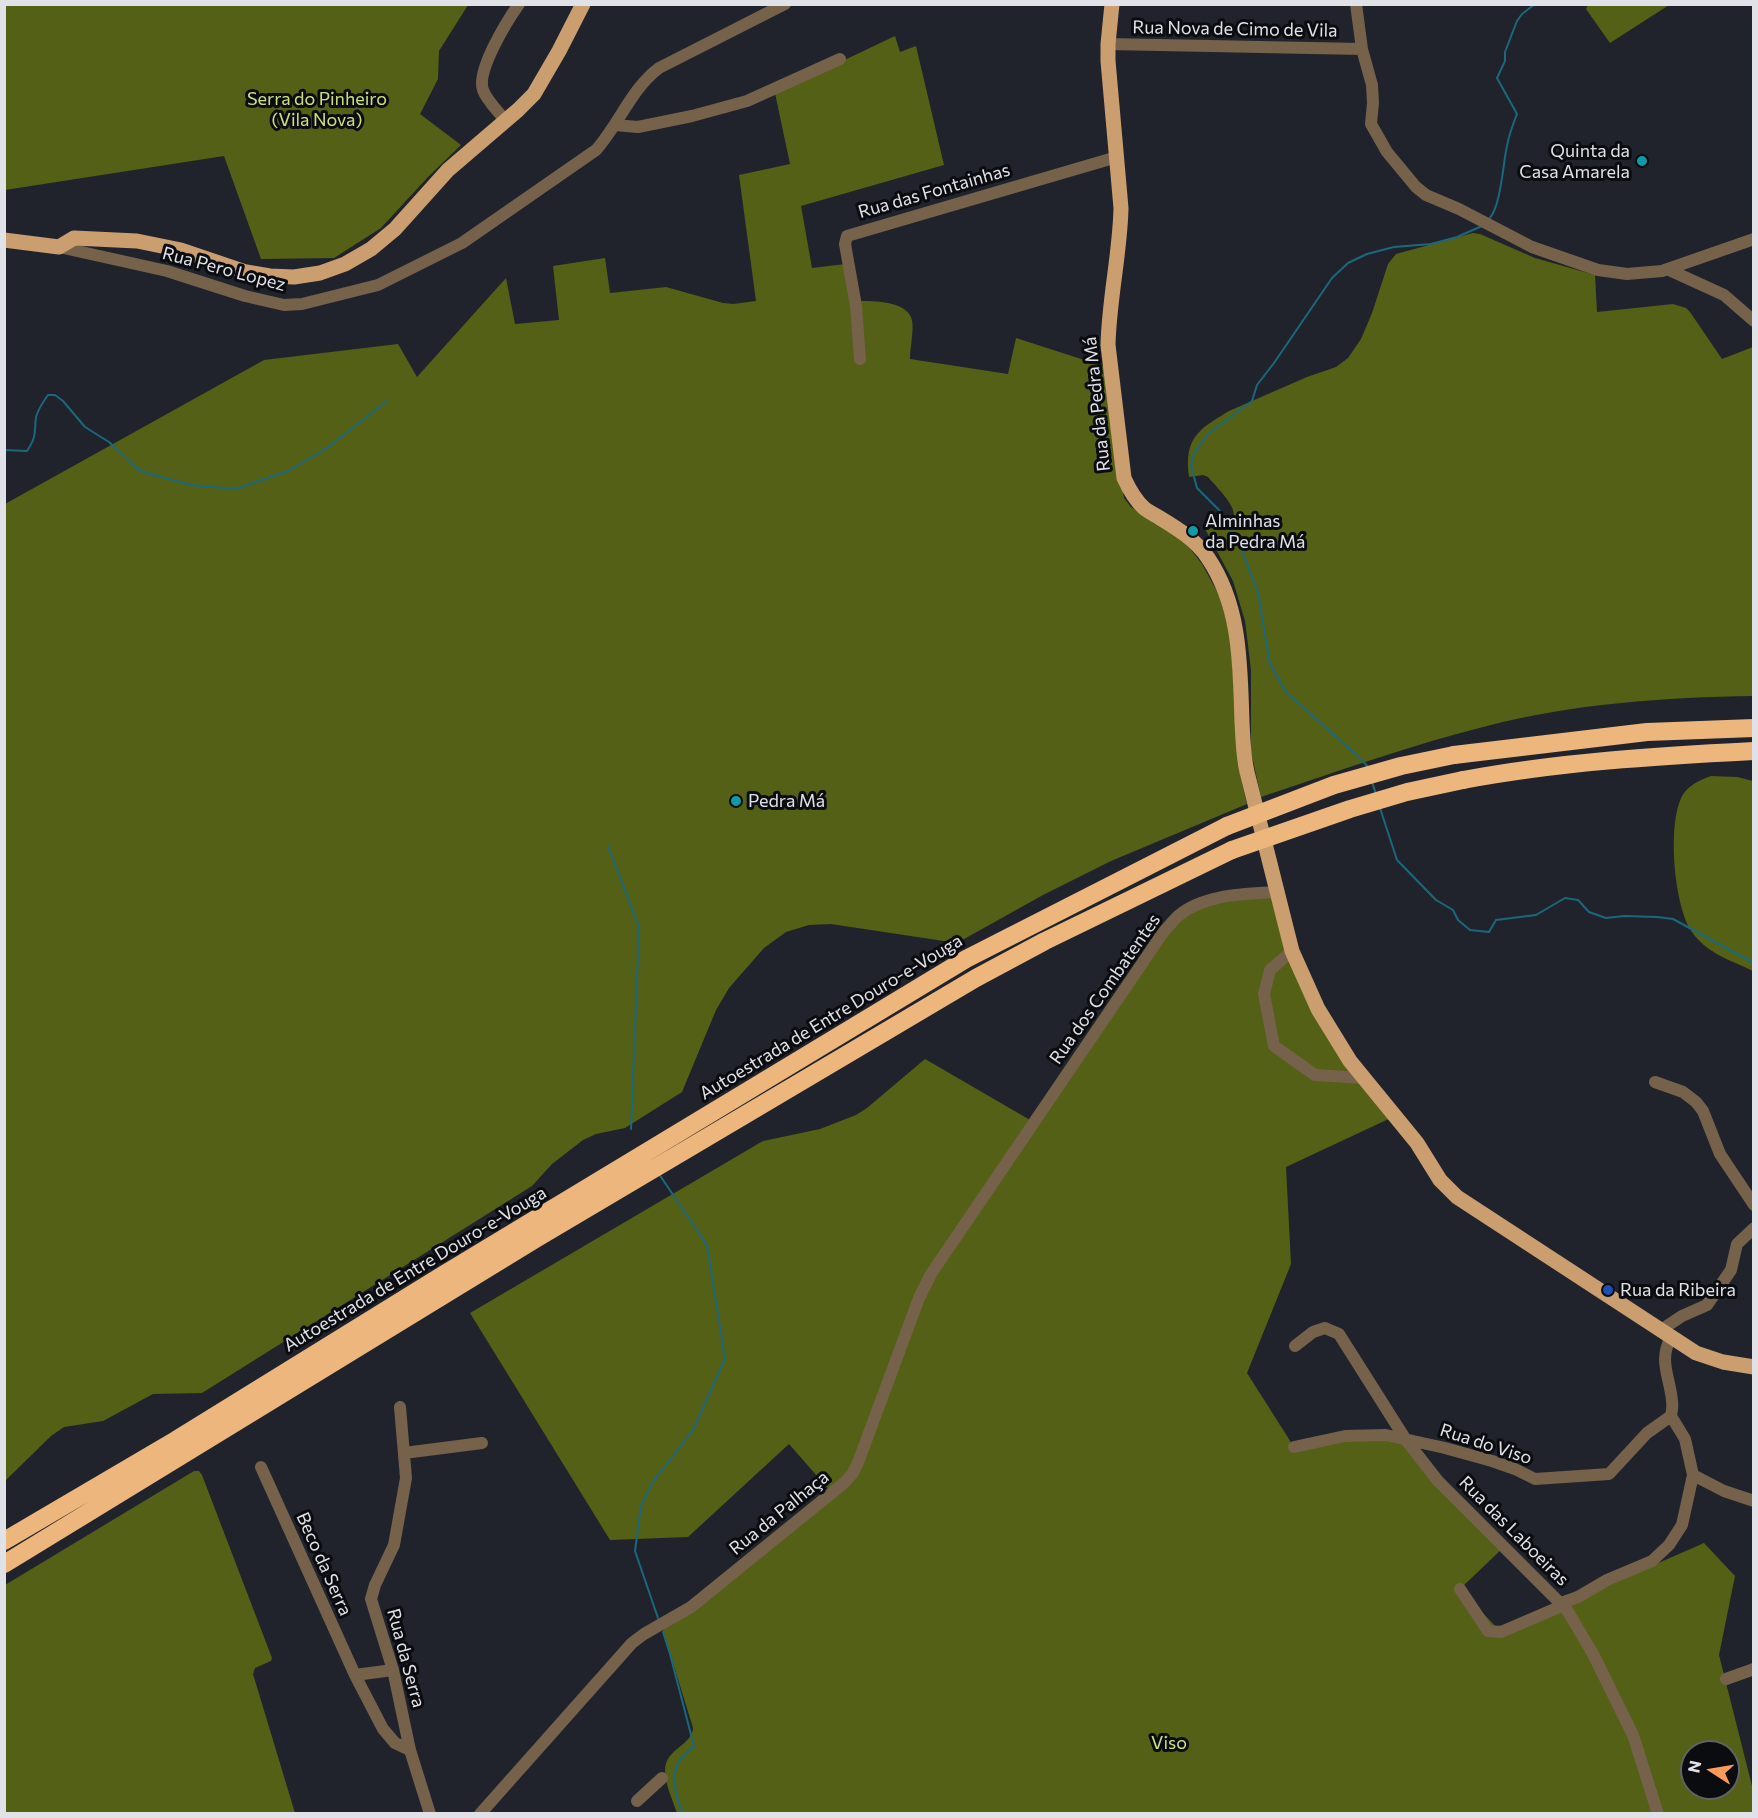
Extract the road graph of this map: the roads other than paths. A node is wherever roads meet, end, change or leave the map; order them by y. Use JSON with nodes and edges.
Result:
{"nodes":[{"id":1,"x":519,"y":4,"type":"edge"},
{"id":2,"x":583,"y":4,"type":"edge"},
{"id":3,"x":785,"y":4,"type":"edge"},
{"id":4,"x":1112,"y":4,"type":"edge"},
{"id":5,"x":1356,"y":4,"type":"edge"},
{"id":6,"x":764,"y":9,"type":"edge"},
{"id":7,"x":1108,"y":45,"type":"junction"},
{"id":8,"x":1362,"y":49,"type":"junction"},
{"id":9,"x":840,"y":59,"type":"dead end"},
{"id":10,"x":505,"y":120,"type":"junction"},
{"id":11,"x":615,"y":125,"type":"junction"},
{"id":12,"x":1117,"y":157,"type":"junction"},
{"id":13,"x":1754,"y":239,"type":"edge"},
{"id":14,"x":4,"y":240,"type":"edge"},
{"id":15,"x":59,"y":247,"type":"junction"},
{"id":16,"x":1667,"y":269,"type":"junction"},
{"id":17,"x":1754,"y":321,"type":"edge"},
{"id":18,"x":860,"y":359,"type":"dead end"},
{"id":19,"x":1754,"y":728,"type":"edge"},
{"id":20,"x":1754,"y":751,"type":"edge"},
{"id":21,"x":1277,"y":892,"type":"junction"},
{"id":22,"x":1292,"y":951,"type":"junction"},
{"id":23,"x":1364,"y":1078,"type":"junction"},
{"id":24,"x":1655,"y":1082,"type":"dead end"},
{"id":25,"x":1003,"y":1168,"type":"joint"},
{"id":26,"x":1754,"y":1204,"type":"edge"},
{"id":27,"x":1754,"y":1228,"type":"edge"},
{"id":28,"x":1666,"y":1333,"type":"junction"},
{"id":29,"x":1295,"y":1346,"type":"dead end"},
{"id":30,"x":1754,"y":1367,"type":"edge"},
{"id":31,"x":400,"y":1407,"type":"dead end"},
{"id":32,"x":1671,"y":1416,"type":"junction"},
{"id":33,"x":1407,"y":1440,"type":"junction"},
{"id":34,"x":482,"y":1443,"type":"dead end"},
{"id":35,"x":1294,"y":1447,"type":"dead end"},
{"id":36,"x":404,"y":1454,"type":"junction"},
{"id":37,"x":261,"y":1467,"type":"dead end"},
{"id":38,"x":1693,"y":1475,"type":"junction"},
{"id":39,"x":1754,"y":1501,"type":"edge"},
{"id":40,"x":4,"y":1541,"type":"edge"},
{"id":41,"x":4,"y":1564,"type":"edge"},
{"id":42,"x":1460,"y":1589,"type":"dead end"},
{"id":43,"x":1561,"y":1603,"type":"junction"},
{"id":44,"x":1754,"y":1669,"type":"edge"},
{"id":45,"x":393,"y":1670,"type":"junction"},
{"id":46,"x":354,"y":1675,"type":"junction"},
{"id":47,"x":1726,"y":1679,"type":"dead end"},
{"id":48,"x":410,"y":1750,"type":"junction"},
{"id":49,"x":662,"y":1778,"type":"dead end"},
{"id":50,"x":636,"y":1803,"type":"edge"},
{"id":51,"x":430,"y":1814,"type":"edge"},
{"id":52,"x":480,"y":1814,"type":"edge"},
{"id":53,"x":1658,"y":1814,"type":"edge"}],
"edges":[{"from":1,"to":10,"type":"street"},
{"from":2,"to":10,"type":"main road"},
{"from":3,"to":6,"type":"street","name":"Rua Pero Lopez"},
{"from":4,"to":7,"type":"main road","name":"Rua da Pedra Má"},
{"from":5,"to":8,"type":"street"},
{"from":6,"to":11,"type":"street","name":"Rua Pero Lopez"},
{"from":7,"to":8,"type":"street","name":"Rua Nova de Cimo de Vila"},
{"from":7,"to":12,"type":"main road","name":"Rua da Pedra Má"},
{"from":8,"to":16,"type":"street"},
{"from":9,"to":11,"type":"street"},
{"from":10,"to":15,"type":"main road"},
{"from":11,"to":15,"type":"street","name":"Rua Pero Lopez"},
{"from":12,"to":18,"type":"street","name":"Rua das Fontainhas"},
{"from":12,"to":21,"type":"main road","name":"Rua da Pedra Má"},
{"from":13,"to":16,"type":"street"},
{"from":14,"to":15,"type":"main road"},
{"from":16,"to":17,"type":"street"},
{"from":19,"to":40,"type":"highway","name":"Autoestrada de Entre Douro-e-Vouga","bridge":true},
{"from":20,"to":41,"type":"highway","name":"Autoestrada de Entre Douro-e-Vouga","bridge":true},
{"from":21,"to":22,"type":"main road"},
{"from":21,"to":25,"type":"street","name":"Rua dos Combatentes"},
{"from":22,"to":23,"type":"main road"},
{"from":22,"to":23,"type":"street"},
{"from":23,"to":28,"type":"main road"},
{"from":24,"to":26,"type":"street"},
{"from":25,"to":52,"type":"street","name":"Rua da Palhaça"},
{"from":27,"to":28,"type":"street"},
{"from":28,"to":30,"type":"main road"},
{"from":28,"to":32,"type":"street"},
{"from":29,"to":33,"type":"street","name":"Rua das Laboeiras"},
{"from":31,"to":36,"type":"street","name":"Rua da Serra"},
{"from":32,"to":33,"type":"street","name":"Rua do Viso"},
{"from":32,"to":38,"type":"street"},
{"from":33,"to":35,"type":"street","name":"Rua do Viso"},
{"from":33,"to":43,"type":"street","name":"Rua das Laboeiras"},
{"from":34,"to":36,"type":"street"},
{"from":36,"to":45,"type":"street","name":"Rua da Serra"},
{"from":37,"to":46,"type":"street","name":"Beco da Serra"},
{"from":38,"to":39,"type":"street"},
{"from":38,"to":43,"type":"street"},
{"from":42,"to":43,"type":"street"},
{"from":43,"to":53,"type":"street","name":"Rua das Laboeiras"},
{"from":44,"to":47,"type":"street"},
{"from":45,"to":46,"type":"street"},
{"from":45,"to":48,"type":"street","name":"Rua da Serra"},
{"from":46,"to":48,"type":"street","name":"Beco da Serra"},
{"from":48,"to":51,"type":"street","name":"Rua da Serra"},
{"from":49,"to":50,"type":"street"}]}
